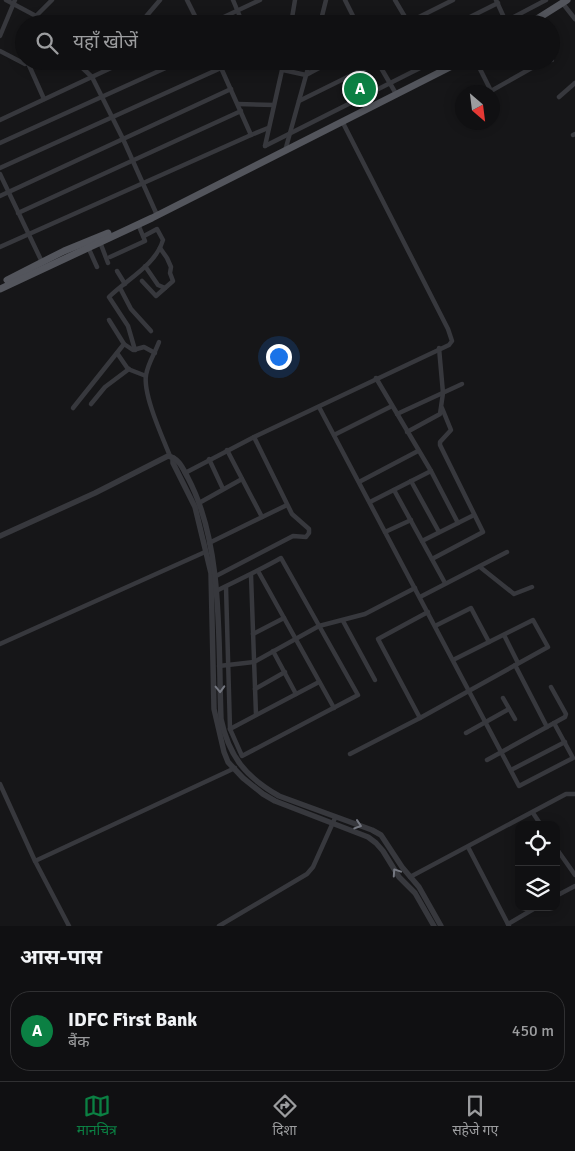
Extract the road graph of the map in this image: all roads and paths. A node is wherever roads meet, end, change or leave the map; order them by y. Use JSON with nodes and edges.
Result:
{"nodes":[{"id":1,"x":6,"y":0,"type":"edge"},
{"id":2,"x":52,"y":0,"type":"edge"},
{"id":3,"x":160,"y":0,"type":"edge"},
{"id":4,"x":187,"y":0,"type":"edge"},
{"id":5,"x":232,"y":0,"type":"edge"},
{"id":6,"x":259,"y":0,"type":"edge"},
{"id":7,"x":296,"y":0,"type":"edge"},
{"id":8,"x":326,"y":0,"type":"edge"},
{"id":9,"x":345,"y":0,"type":"edge"},
{"id":10,"x":395,"y":0,"type":"edge"},
{"id":11,"x":453,"y":0,"type":"edge"},
{"id":12,"x":546,"y":0,"type":"edge"},
{"id":13,"x":568,"y":1,"type":"edge"},
{"id":14,"x":14,"y":2,"type":"edge"},
{"id":15,"x":497,"y":2,"type":"edge"},
{"id":16,"x":441,"y":3,"type":"edge"},
{"id":17,"x":553,"y":10,"type":"junction"},
{"id":18,"x":237,"y":11,"type":"junction"},
{"id":19,"x":34,"y":15,"type":"edge"},
{"id":20,"x":37,"y":15,"type":"edge"},
{"id":21,"x":147,"y":15,"type":"edge"},
{"id":22,"x":194,"y":15,"type":"edge"},
{"id":23,"x":229,"y":15,"type":"edge"},
{"id":24,"x":239,"y":15,"type":"edge"},
{"id":25,"x":293,"y":15,"type":"edge"},
{"id":26,"x":322,"y":15,"type":"edge"},
{"id":27,"x":352,"y":15,"type":"edge"},
{"id":28,"x":402,"y":15,"type":"edge"},
{"id":29,"x":420,"y":15,"type":"edge"},
{"id":30,"x":473,"y":15,"type":"edge"},
{"id":31,"x":503,"y":15,"type":"edge"},
{"id":32,"x":521,"y":15,"type":"edge"},
{"id":33,"x":544,"y":15,"type":"edge"},
{"id":34,"x":547,"y":15,"type":"edge"},
{"id":35,"x":575,"y":19,"type":"edge"},
{"id":36,"x":0,"y":36,"type":"edge"},
{"id":37,"x":0,"y":52,"type":"edge"},
{"id":38,"x":15,"y":59,"type":"edge"},
{"id":39,"x":33,"y":70,"type":"edge"},
{"id":40,"x":85,"y":70,"type":"edge"},
{"id":41,"x":107,"y":70,"type":"edge"},
{"id":42,"x":161,"y":70,"type":"edge"},
{"id":43,"x":217,"y":70,"type":"edge"},
{"id":44,"x":222,"y":70,"type":"edge"},
{"id":45,"x":283,"y":70,"type":"joint"},
{"id":46,"x":307,"y":70,"type":"edge"},
{"id":47,"x":315,"y":70,"type":"edge"},
{"id":48,"x":362,"y":70,"type":"edge"},
{"id":49,"x":383,"y":70,"type":"edge"},
{"id":50,"x":416,"y":70,"type":"edge"},
{"id":51,"x":438,"y":70,"type":"edge"},
{"id":52,"x":444,"y":70,"type":"edge"},
{"id":53,"x":480,"y":70,"type":"edge"},
{"id":54,"x":528,"y":70,"type":"edge"},
{"id":55,"x":306,"y":75,"type":"junction"},
{"id":56,"x":92,"y":77,"type":"junction"},
{"id":57,"x":390,"y":83,"type":"junction"},
{"id":58,"x":575,"y":84,"type":"edge"},
{"id":59,"x":231,"y":89,"type":"junction"},
{"id":60,"x":395,"y":92,"type":"junction"},
{"id":61,"x":102,"y":97,"type":"junction"},
{"id":62,"x":559,"y":97,"type":"dead end"},
{"id":63,"x":44,"y":99,"type":"junction"},
{"id":64,"x":299,"y":101,"type":"junction"},
{"id":65,"x":238,"y":104,"type":"junction"},
{"id":66,"x":274,"y":105,"type":"junction"},
{"id":67,"x":241,"y":111,"type":"junction"},
{"id":68,"x":112,"y":117,"type":"junction"},
{"id":69,"x":0,"y":119,"type":"edge"},
{"id":70,"x":341,"y":121,"type":"junction"},
{"id":71,"x":268,"y":128,"type":"junction"},
{"id":72,"x":291,"y":132,"type":"junction"},
{"id":73,"x":251,"y":135,"type":"junction"},
{"id":74,"x":123,"y":139,"type":"junction"},
{"id":75,"x":0,"y":143,"type":"edge"},
{"id":76,"x":285,"y":149,"type":"junction"},
{"id":77,"x":132,"y":160,"type":"junction"},
{"id":78,"x":0,"y":168,"type":"edge"},
{"id":79,"x":0,"y":174,"type":"edge"},
{"id":80,"x":142,"y":184,"type":"junction"},
{"id":81,"x":8,"y":192,"type":"junction"},
{"id":82,"x":0,"y":196,"type":"edge"},
{"id":83,"x":18,"y":213,"type":"junction"},
{"id":84,"x":156,"y":214,"type":"junction"},
{"id":85,"x":138,"y":224,"type":"junction"},
{"id":86,"x":28,"y":234,"type":"junction"},
{"id":87,"x":144,"y":236,"type":"junction"},
{"id":88,"x":100,"y":242,"type":"junction"},
{"id":89,"x":0,"y":247,"type":"edge"},
{"id":90,"x":88,"y":247,"type":"junction"},
{"id":91,"x":160,"y":248,"type":"junction"},
{"id":92,"x":42,"y":262,"type":"junction"},
{"id":93,"x":145,"y":266,"type":"junction"},
{"id":94,"x":97,"y":267,"type":"dead end"},
{"id":95,"x":117,"y":271,"type":"dead end"},
{"id":96,"x":142,"y":281,"type":"dead end"},
{"id":97,"x":0,"y":284,"type":"edge"},
{"id":98,"x":125,"y":284,"type":"junction"},
{"id":99,"x":0,"y":288,"type":"edge"},
{"id":100,"x":120,"y":288,"type":"junction"},
{"id":101,"x":165,"y":288,"type":"junction"},
{"id":102,"x":109,"y":320,"type":"dead end"},
{"id":103,"x":151,"y":331,"type":"dead end"},
{"id":104,"x":159,"y":342,"type":"dead end"},
{"id":105,"x":124,"y":344,"type":"junction"},
{"id":106,"x":439,"y":348,"type":"junction"},
{"id":107,"x":134,"y":350,"type":"junction"},
{"id":108,"x":155,"y":352,"type":"junction"},
{"id":109,"x":117,"y":354,"type":"junction"},
{"id":110,"x":129,"y":369,"type":"junction"},
{"id":111,"x":146,"y":376,"type":"junction"},
{"id":112,"x":376,"y":378,"type":"junction"},
{"id":113,"x":462,"y":384,"type":"dead end"},
{"id":114,"x":443,"y":393,"type":"junction"},
{"id":115,"x":91,"y":404,"type":"dead end"},
{"id":116,"x":319,"y":406,"type":"junction"},
{"id":117,"x":392,"y":406,"type":"junction"},
{"id":118,"x":73,"y":408,"type":"dead end"},
{"id":119,"x":442,"y":408,"type":"junction"},
{"id":120,"x":397,"y":414,"type":"junction"},
{"id":121,"x":407,"y":432,"type":"junction"},
{"id":122,"x":334,"y":435,"type":"junction"},
{"id":123,"x":254,"y":437,"type":"junction"},
{"id":124,"x":227,"y":450,"type":"junction"},
{"id":125,"x":418,"y":451,"type":"junction"},
{"id":126,"x":171,"y":457,"type":"junction"},
{"id":127,"x":208,"y":459,"type":"junction"},
{"id":128,"x":430,"y":471,"type":"junction"},
{"id":129,"x":184,"y":473,"type":"junction"},
{"id":130,"x":242,"y":479,"type":"junction"},
{"id":131,"x":411,"y":481,"type":"junction"},
{"id":132,"x":359,"y":482,"type":"junction"},
{"id":133,"x":223,"y":489,"type":"junction"},
{"id":134,"x":394,"y":490,"type":"junction"},
{"id":135,"x":370,"y":502,"type":"junction"},
{"id":136,"x":199,"y":503,"type":"junction"},
{"id":137,"x":287,"y":505,"type":"junction"},
{"id":138,"x":474,"y":515,"type":"junction"},
{"id":139,"x":262,"y":517,"type":"junction"},
{"id":140,"x":411,"y":520,"type":"junction"},
{"id":141,"x":458,"y":523,"type":"junction"},
{"id":142,"x":385,"y":532,"type":"junction"},
{"id":143,"x":439,"y":532,"type":"junction"},
{"id":144,"x":0,"y":534,"type":"edge"},
{"id":145,"x":422,"y":541,"type":"junction"},
{"id":146,"x":209,"y":543,"type":"junction"},
{"id":147,"x":205,"y":552,"type":"junction"},
{"id":148,"x":508,"y":552,"type":"dead end"},
{"id":149,"x":432,"y":560,"type":"junction"},
{"id":150,"x":480,"y":566,"type":"junction"},
{"id":151,"x":258,"y":572,"type":"junction"},
{"id":152,"x":251,"y":575,"type":"junction"},
{"id":153,"x":216,"y":576,"type":"junction"},
{"id":154,"x":445,"y":584,"type":"junction"},
{"id":155,"x":226,"y":586,"type":"junction"},
{"id":156,"x":532,"y":587,"type":"dead end"},
{"id":157,"x":415,"y":588,"type":"junction"},
{"id":158,"x":216,"y":591,"type":"junction"},
{"id":159,"x":420,"y":597,"type":"junction"},
{"id":160,"x":428,"y":612,"type":"junction"},
{"id":161,"x":284,"y":618,"type":"junction"},
{"id":162,"x":342,"y":621,"type":"junction"},
{"id":163,"x":319,"y":626,"type":"junction"},
{"id":164,"x":435,"y":626,"type":"junction"},
{"id":165,"x":253,"y":634,"type":"junction"},
{"id":166,"x":504,"y":635,"type":"junction"},
{"id":167,"x":296,"y":639,"type":"junction"},
{"id":168,"x":489,"y":642,"type":"junction"},
{"id":169,"x":0,"y":644,"type":"edge"},
{"id":170,"x":273,"y":651,"type":"junction"},
{"id":171,"x":453,"y":660,"type":"junction"},
{"id":172,"x":254,"y":662,"type":"junction"},
{"id":173,"x":517,"y":664,"type":"junction"},
{"id":174,"x":228,"y":665,"type":"junction"},
{"id":175,"x":219,"y":666,"type":"junction"},
{"id":176,"x":285,"y":672,"type":"junction"},
{"id":177,"x":375,"y":680,"type":"dead end"},
{"id":178,"x":320,"y":682,"type":"junction"},
{"id":179,"x":551,"y":687,"type":"dead end"},
{"id":180,"x":255,"y":689,"type":"junction"},
{"id":181,"x":469,"y":691,"type":"junction"},
{"id":182,"x":296,"y":694,"type":"junction"},
{"id":183,"x":503,"y":698,"type":"dead end"},
{"id":184,"x":334,"y":708,"type":"junction"},
{"id":185,"x":509,"y":709,"type":"junction"},
{"id":186,"x":256,"y":715,"type":"junction"},
{"id":187,"x":420,"y":718,"type":"junction"},
{"id":188,"x":515,"y":719,"type":"dead end"},
{"id":189,"x":485,"y":722,"type":"junction"},
{"id":190,"x":554,"y":723,"type":"junction"},
{"id":191,"x":547,"y":727,"type":"junction"},
{"id":192,"x":230,"y":729,"type":"junction"},
{"id":193,"x":466,"y":733,"type":"dead end"},
{"id":194,"x":565,"y":742,"type":"junction"},
{"id":195,"x":501,"y":752,"type":"junction"},
{"id":196,"x":350,"y":754,"type":"dead end"},
{"id":197,"x":487,"y":760,"type":"dead end"},
{"id":198,"x":241,"y":765,"type":"junction"},
{"id":199,"x":234,"y":769,"type":"junction"},
{"id":200,"x":511,"y":770,"type":"junction"},
{"id":201,"x":0,"y":784,"type":"edge"},
{"id":202,"x":575,"y":794,"type":"edge"},
{"id":203,"x":532,"y":813,"type":"junction"},
{"id":204,"x":334,"y":820,"type":"junction"},
{"id":205,"x":537,"y":821,"type":"edge"},
{"id":206,"x":468,"y":847,"type":"junction"},
{"id":207,"x":560,"y":854,"type":"edge"},
{"id":208,"x":35,"y":861,"type":"junction"},
{"id":209,"x":575,"y":875,"type":"edge"},
{"id":210,"x":410,"y":877,"type":"junction"},
{"id":211,"x":575,"y":886,"type":"edge"},
{"id":212,"x":560,"y":894,"type":"edge"},
{"id":213,"x":531,"y":911,"type":"edge"},
{"id":214,"x":508,"y":925,"type":"edge"},
{"id":215,"x":69,"y":926,"type":"edge"},
{"id":216,"x":219,"y":926,"type":"edge"},
{"id":217,"x":434,"y":926,"type":"edge"},
{"id":218,"x":441,"y":926,"type":"edge"}],
"edges":[{"from":1,"to":14,"type":"street"},
{"from":2,"to":20,"type":"street"},
{"from":3,"to":21,"type":"street"},
{"from":4,"to":22,"type":"street"},
{"from":5,"to":18,"type":"street"},
{"from":6,"to":18,"type":"street"},
{"from":7,"to":25,"type":"street"},
{"from":8,"to":26,"type":"street"},
{"from":9,"to":27,"type":"street"},
{"from":10,"to":28,"type":"street"},
{"from":11,"to":16,"type":"street"},
{"from":12,"to":17,"type":"street"},
{"from":12,"to":32,"type":"street"},
{"from":13,"to":17,"type":"main road"},
{"from":13,"to":34,"type":"main road"},
{"from":13,"to":35,"type":"street"},
{"from":14,"to":19,"type":"street"},
{"from":14,"to":36,"type":"street"},
{"from":15,"to":30,"type":"street"},
{"from":15,"to":31,"type":"street"},
{"from":16,"to":29,"type":"street"},
{"from":17,"to":33,"type":"main road"},
{"from":18,"to":23,"type":"street"},
{"from":18,"to":24,"type":"street"},
{"from":37,"to":38,"type":"street"},
{"from":39,"to":63,"type":"street"},
{"from":40,"to":56,"type":"street"},
{"from":41,"to":56,"type":"street"},
{"from":42,"to":61,"type":"street"},
{"from":43,"to":68,"type":"street"},
{"from":44,"to":59,"type":"street"},
{"from":45,"to":55,"type":"street"},
{"from":45,"to":66,"type":"street"},
{"from":46,"to":55,"type":"street"},
{"from":47,"to":55,"type":"street"},
{"from":48,"to":64,"type":"street"},
{"from":49,"to":57,"type":"street"},
{"from":50,"to":57,"type":"street"},
{"from":51,"to":60,"type":"main road"},
{"from":52,"to":70,"type":"main road"},
{"from":53,"to":54,"type":"street"},
{"from":55,"to":64,"type":"street"},
{"from":56,"to":61,"type":"street"},
{"from":56,"to":63,"type":"street"},
{"from":57,"to":60,"type":"street"},
{"from":57,"to":72,"type":"street"},
{"from":58,"to":62,"type":"street"},
{"from":59,"to":65,"type":"street"},
{"from":59,"to":74,"type":"street"},
{"from":60,"to":70,"type":"main road"},
{"from":61,"to":68,"type":"street"},
{"from":61,"to":75,"type":"street"},
{"from":63,"to":69,"type":"street"},
{"from":64,"to":72,"type":"street"},
{"from":65,"to":66,"type":"street"},
{"from":65,"to":67,"type":"street"},
{"from":66,"to":71,"type":"street"},
{"from":67,"to":73,"type":"street"},
{"from":67,"to":77,"type":"street"},
{"from":68,"to":74,"type":"street"},
{"from":68,"to":78,"type":"street"},
{"from":70,"to":76,"type":"main road"},
{"from":70,"to":106,"type":"street"},
{"from":71,"to":72,"type":"street"},
{"from":71,"to":73,"type":"street"},
{"from":72,"to":76,"type":"street"},
{"from":73,"to":80,"type":"street"},
{"from":74,"to":77,"type":"street"},
{"from":74,"to":81,"type":"street"},
{"from":76,"to":84,"type":"main road"},
{"from":77,"to":80,"type":"street"},
{"from":77,"to":83,"type":"street"},
{"from":79,"to":81,"type":"street"},
{"from":80,"to":84,"type":"street"},
{"from":80,"to":86,"type":"street"},
{"from":81,"to":82,"type":"street"},
{"from":81,"to":83,"type":"street"},
{"from":83,"to":86,"type":"street"},
{"from":84,"to":85,"type":"main road"},
{"from":84,"to":92,"type":"main road"},
{"from":85,"to":87,"type":"street"},
{"from":85,"to":88,"type":"main road"},
{"from":86,"to":89,"type":"street"},
{"from":86,"to":92,"type":"street"},
{"from":87,"to":88,"type":"street"},
{"from":87,"to":91,"type":"street"},
{"from":88,"to":90,"type":"main road"},
{"from":90,"to":94,"type":"street"},
{"from":90,"to":99,"type":"main road"},
{"from":91,"to":93,"type":"street"},
{"from":91,"to":101,"type":"street"},
{"from":92,"to":97,"type":"main road"},
{"from":93,"to":98,"type":"street"},
{"from":93,"to":101,"type":"street"},
{"from":95,"to":98,"type":"street"},
{"from":96,"to":101,"type":"street"},
{"from":98,"to":100,"type":"street"},
{"from":100,"to":103,"type":"street"},
{"from":100,"to":107,"type":"street"},
{"from":102,"to":105,"type":"street"},
{"from":104,"to":108,"type":"street"},
{"from":105,"to":107,"type":"street"},
{"from":105,"to":109,"type":"street"},
{"from":106,"to":112,"type":"street"},
{"from":106,"to":114,"type":"street"},
{"from":107,"to":108,"type":"street"},
{"from":108,"to":111,"type":"street"},
{"from":109,"to":110,"type":"street"},
{"from":109,"to":118,"type":"street"},
{"from":110,"to":111,"type":"street"},
{"from":110,"to":115,"type":"street"},
{"from":111,"to":126,"type":"street"},
{"from":112,"to":116,"type":"street"},
{"from":112,"to":117,"type":"street"},
{"from":113,"to":114,"type":"street"},
{"from":114,"to":119,"type":"street"},
{"from":114,"to":120,"type":"street"},
{"from":116,"to":122,"type":"street"},
{"from":116,"to":123,"type":"street"},
{"from":117,"to":120,"type":"street"},
{"from":117,"to":122,"type":"street"},
{"from":119,"to":121,"type":"street"},
{"from":119,"to":138,"type":"street"},
{"from":120,"to":121,"type":"street"},
{"from":121,"to":125,"type":"street"},
{"from":122,"to":132,"type":"street"},
{"from":123,"to":124,"type":"street"},
{"from":123,"to":137,"type":"street"},
{"from":124,"to":127,"type":"street"},
{"from":124,"to":130,"type":"street"},
{"from":125,"to":128,"type":"street"},
{"from":125,"to":132,"type":"street"},
{"from":126,"to":129,"type":"street"},
{"from":126,"to":144,"type":"street"},
{"from":126,"to":147,"type":"street"},
{"from":127,"to":129,"type":"street"},
{"from":127,"to":133,"type":"street"},
{"from":128,"to":131,"type":"street"},
{"from":128,"to":141,"type":"street"},
{"from":129,"to":136,"type":"street"},
{"from":130,"to":133,"type":"street"},
{"from":130,"to":139,"type":"street"},
{"from":131,"to":134,"type":"street"},
{"from":131,"to":143,"type":"street"},
{"from":132,"to":135,"type":"street"},
{"from":133,"to":136,"type":"street"},
{"from":134,"to":135,"type":"street"},
{"from":134,"to":140,"type":"street"},
{"from":135,"to":142,"type":"street"},
{"from":136,"to":146,"type":"street"},
{"from":137,"to":139,"type":"street"},
{"from":137,"to":153,"type":"street"},
{"from":138,"to":141,"type":"street"},
{"from":138,"to":149,"type":"street"},
{"from":139,"to":146,"type":"street"},
{"from":140,"to":142,"type":"street"},
{"from":140,"to":145,"type":"street"},
{"from":141,"to":143,"type":"street"},
{"from":142,"to":157,"type":"street"},
{"from":143,"to":145,"type":"street"},
{"from":145,"to":149,"type":"street"},
{"from":146,"to":153,"type":"street"},
{"from":147,"to":169,"type":"street"},
{"from":147,"to":199,"type":"street"},
{"from":148,"to":150,"type":"street"},
{"from":149,"to":154,"type":"street"},
{"from":150,"to":154,"type":"street"},
{"from":150,"to":156,"type":"street"},
{"from":151,"to":152,"type":"street"},
{"from":151,"to":161,"type":"street"},
{"from":151,"to":163,"type":"street"},
{"from":152,"to":155,"type":"street"},
{"from":152,"to":165,"type":"street"},
{"from":153,"to":158,"type":"street"},
{"from":154,"to":159,"type":"street"},
{"from":155,"to":158,"type":"street"},
{"from":155,"to":174,"type":"street"},
{"from":157,"to":159,"type":"street"},
{"from":157,"to":162,"type":"street"},
{"from":158,"to":175,"type":"street"},
{"from":159,"to":160,"type":"street"},
{"from":160,"to":164,"type":"street"},
{"from":160,"to":187,"type":"street"},
{"from":161,"to":165,"type":"street"},
{"from":161,"to":167,"type":"street"},
{"from":162,"to":163,"type":"street"},
{"from":162,"to":177,"type":"street"},
{"from":163,"to":167,"type":"street"},
{"from":163,"to":184,"type":"street"},
{"from":164,"to":168,"type":"street"},
{"from":164,"to":171,"type":"street"},
{"from":165,"to":172,"type":"street"},
{"from":166,"to":168,"type":"street"},
{"from":166,"to":173,"type":"street"},
{"from":166,"to":173,"type":"street"},
{"from":167,"to":170,"type":"street"},
{"from":167,"to":178,"type":"street"},
{"from":168,"to":171,"type":"street"},
{"from":170,"to":172,"type":"street"},
{"from":170,"to":176,"type":"street"},
{"from":171,"to":181,"type":"street"},
{"from":172,"to":174,"type":"street"},
{"from":172,"to":180,"type":"street"},
{"from":173,"to":181,"type":"street"},
{"from":173,"to":191,"type":"street"},
{"from":174,"to":175,"type":"street"},
{"from":174,"to":192,"type":"street"},
{"from":175,"to":198,"type":"street","one_way":true},
{"from":176,"to":180,"type":"street"},
{"from":176,"to":182,"type":"street"},
{"from":178,"to":182,"type":"street"},
{"from":178,"to":184,"type":"street"},
{"from":179,"to":190,"type":"street"},
{"from":180,"to":186,"type":"street"},
{"from":181,"to":187,"type":"street"},
{"from":181,"to":189,"type":"street"},
{"from":182,"to":186,"type":"street"},
{"from":183,"to":185,"type":"street"},
{"from":184,"to":192,"type":"street"},
{"from":185,"to":188,"type":"street"},
{"from":185,"to":189,"type":"street"},
{"from":186,"to":192,"type":"street"},
{"from":187,"to":196,"type":"street"},
{"from":189,"to":193,"type":"street"},
{"from":189,"to":195,"type":"street"},
{"from":190,"to":191,"type":"street"},
{"from":190,"to":194,"type":"street"},
{"from":191,"to":195,"type":"street"},
{"from":194,"to":200,"type":"street"},
{"from":194,"to":200,"type":"street"},
{"from":195,"to":197,"type":"street"},
{"from":195,"to":200,"type":"street"},
{"from":198,"to":199,"type":"street"},
{"from":198,"to":204,"type":"street"},
{"from":199,"to":204,"type":"street"},
{"from":199,"to":208,"type":"street"},
{"from":201,"to":208,"type":"street"},
{"from":202,"to":203,"type":"street"},
{"from":203,"to":205,"type":"street"},
{"from":203,"to":206,"type":"street"},
{"from":204,"to":210,"type":"street","one_way":true},
{"from":204,"to":216,"type":"street"},
{"from":217,"to":204,"type":"street","one_way":true},
{"from":206,"to":210,"type":"street"},
{"from":206,"to":214,"type":"street"},
{"from":207,"to":209,"type":"street"},
{"from":208,"to":215,"type":"street"},
{"from":210,"to":218,"type":"street"},
{"from":211,"to":212,"type":"street"},
{"from":213,"to":214,"type":"street"}]}
